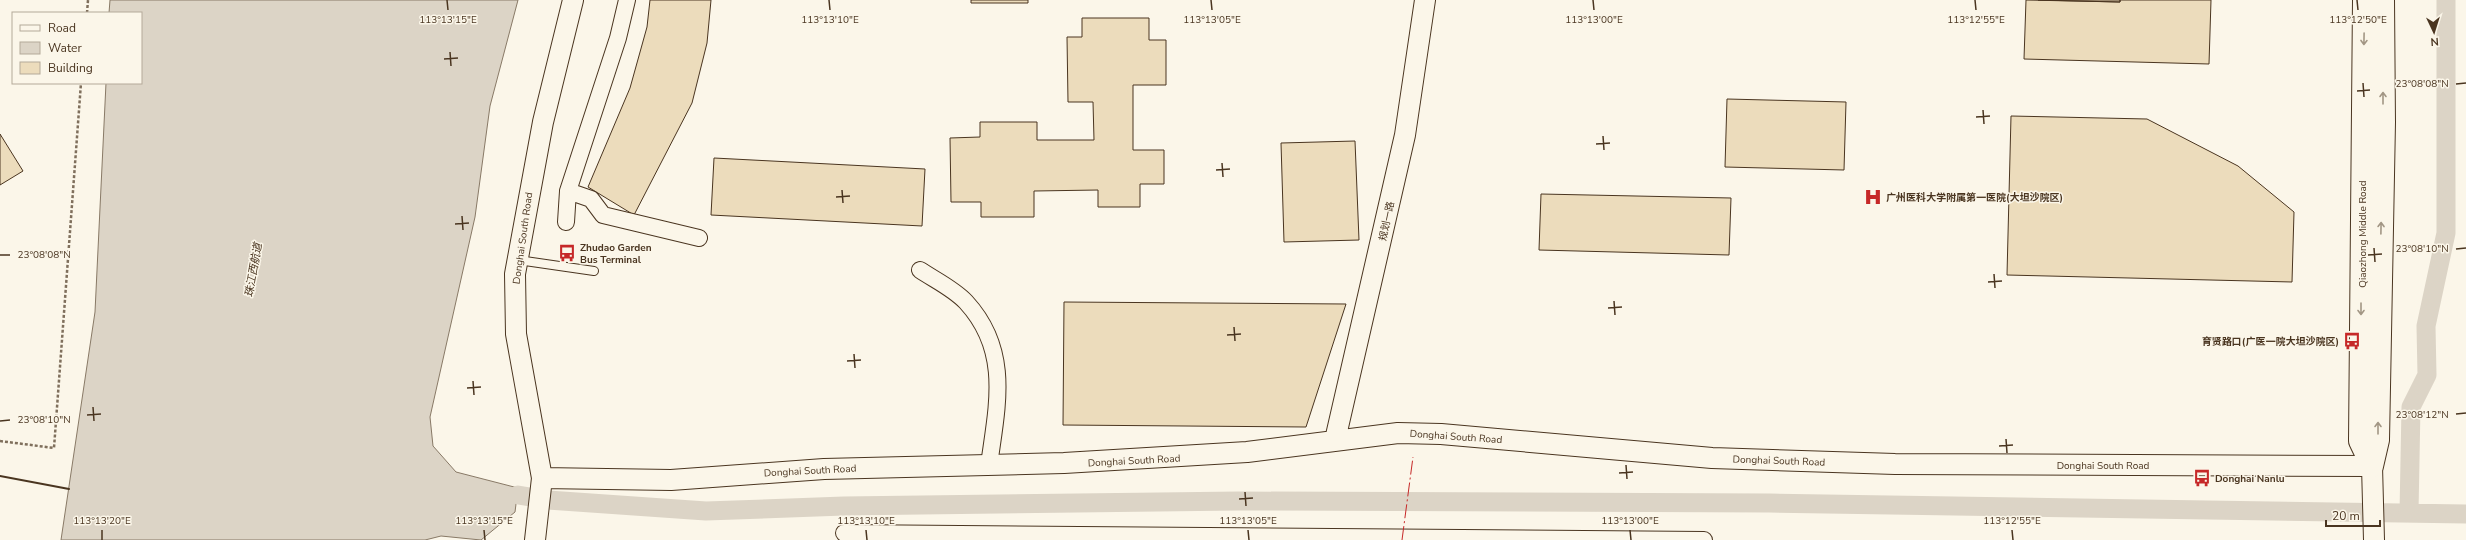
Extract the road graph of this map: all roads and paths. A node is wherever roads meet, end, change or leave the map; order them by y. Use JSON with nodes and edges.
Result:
{"nodes":[{"id":1,"x":88,"y":0,"type":"edge"},
{"id":2,"x":573,"y":0,"type":"edge"},
{"id":3,"x":627,"y":0,"type":"edge"},
{"id":4,"x":1425,"y":0,"type":"edge"},
{"id":5,"x":2364,"y":0,"type":"edge"},
{"id":6,"x":2383,"y":0,"type":"edge"},
{"id":7,"x":87,"y":12,"type":"edge"},
{"id":8,"x":81,"y":84,"type":"edge"},
{"id":9,"x":568,"y":191,"type":"junction"},
{"id":10,"x":566,"y":222,"type":"dead end"},
{"id":11,"x":699,"y":238,"type":"dead end"},
{"id":12,"x":517,"y":260,"type":"junction"},
{"id":13,"x":920,"y":270,"type":"dead end"},
{"id":14,"x":594,"y":271,"type":"dead end"},
{"id":15,"x":1335,"y":440,"type":"junction"},
{"id":16,"x":0,"y":441,"type":"edge"},
{"id":17,"x":989,"y":465,"type":"junction"},
{"id":18,"x":2372,"y":470,"type":"junction"},
{"id":19,"x":542,"y":486,"type":"junction"},
{"id":20,"x":536,"y":532,"type":"edge"},
{"id":21,"x":844,"y":533,"type":"dead end"},
{"id":22,"x":2374,"y":534,"type":"edge"},
{"id":23,"x":1435,"y":539,"type":"edge"},
{"id":24,"x":1704,"y":540,"type":"edge"}],
"edges":[{"from":1,"to":7,"type":"path"},
{"from":2,"to":12,"type":"street","name":"Donghai South Road"},
{"from":3,"to":9,"type":"street"},
{"from":4,"to":15,"type":"street","name":"规划一路"},
{"from":5,"to":18,"type":"main road","name":"Qiaozhong Middle Road","one_way":true},
{"from":18,"to":6,"type":"main road","name":"Qiaozhong Middle Road","one_way":true},
{"from":8,"to":16,"type":"path"},
{"from":9,"to":10,"type":"street"},
{"from":9,"to":11,"type":"street"},
{"from":12,"to":14,"type":"lane"},
{"from":12,"to":19,"type":"street","name":"Donghai South Road"},
{"from":13,"to":17,"type":"street"},
{"from":15,"to":17,"type":"street","name":"Donghai South Road"},
{"from":15,"to":18,"type":"street","name":"Donghai South Road"},
{"from":17,"to":19,"type":"street","name":"Donghai South Road"},
{"from":18,"to":22,"type":"street","name":"Qiaozhong Middle Road"},
{"from":19,"to":20,"type":"street","name":"Donghai South Road"},
{"from":21,"to":23,"type":"street"},
{"from":23,"to":24,"type":"street"}]}
